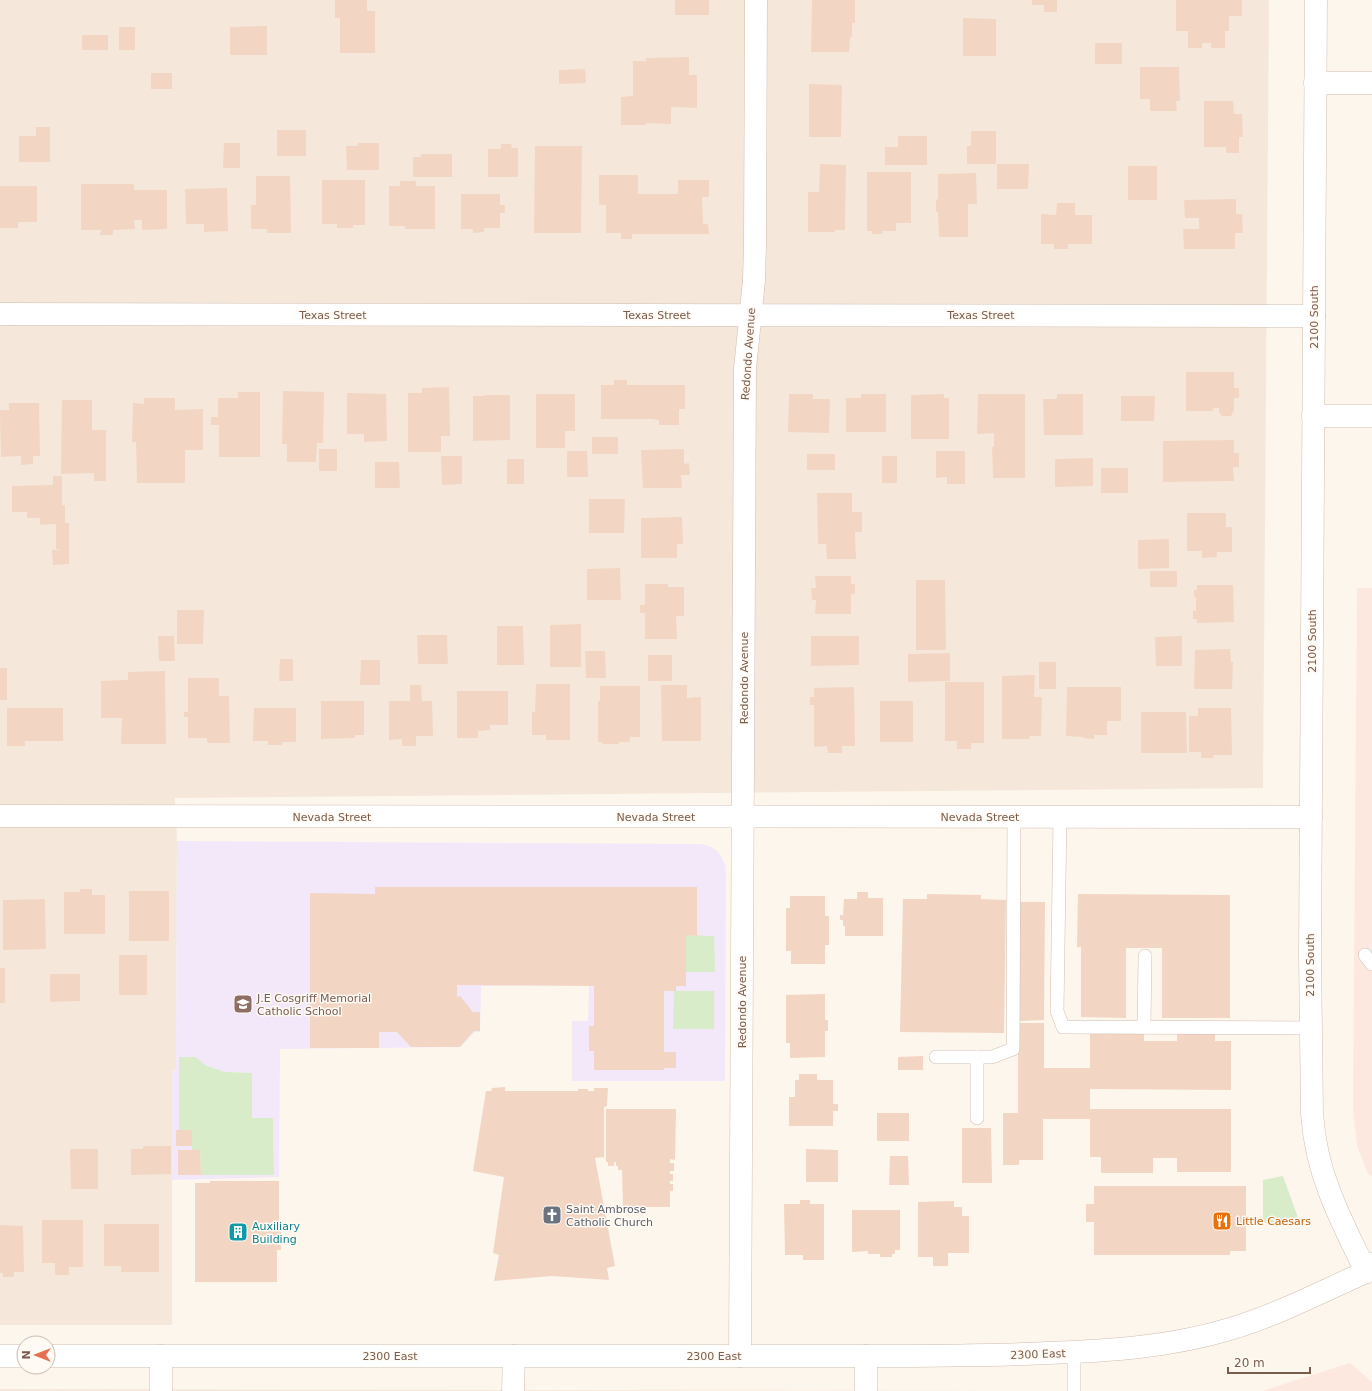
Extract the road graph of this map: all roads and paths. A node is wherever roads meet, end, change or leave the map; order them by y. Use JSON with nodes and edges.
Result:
{"nodes":[{"id":1,"x":756,"y":0,"type":"edge"},
{"id":2,"x":1316,"y":0,"type":"edge"},
{"id":3,"x":1315,"y":83,"type":"junction"},
{"id":4,"x":1372,"y":83,"type":"edge"},
{"id":5,"x":0,"y":314,"type":"edge"},
{"id":6,"x":750,"y":315,"type":"junction"},
{"id":7,"x":1314,"y":316,"type":"junction"},
{"id":8,"x":1313,"y":416,"type":"junction"},
{"id":9,"x":1372,"y":416,"type":"edge"},
{"id":10,"x":0,"y":816,"type":"edge"},
{"id":11,"x":744,"y":816,"type":"junction"},
{"id":12,"x":1014,"y":817,"type":"junction"},
{"id":13,"x":1060,"y":817,"type":"junction"},
{"id":14,"x":1311,"y":817,"type":"junction"},
{"id":15,"x":1145,"y":956,"type":"dead end"},
{"id":16,"x":1144,"y":1027,"type":"junction"},
{"id":17,"x":1311,"y":1028,"type":"junction"},
{"id":18,"x":936,"y":1057,"type":"dead end"},
{"id":19,"x":977,"y":1057,"type":"junction"},
{"id":20,"x":977,"y":1118,"type":"dead end"},
{"id":21,"x":1370,"y":1270,"type":"edge"},
{"id":22,"x":1074,"y":1352,"type":"junction"},
{"id":23,"x":0,"y":1356,"type":"edge"},
{"id":24,"x":16,"y":1356,"type":"edge"},
{"id":25,"x":56,"y":1356,"type":"edge"},
{"id":26,"x":161,"y":1356,"type":"junction"},
{"id":27,"x":514,"y":1356,"type":"junction"},
{"id":28,"x":740,"y":1356,"type":"junction"},
{"id":29,"x":866,"y":1356,"type":"junction"},
{"id":30,"x":161,"y":1391,"type":"edge"},
{"id":31,"x":513,"y":1391,"type":"edge"},
{"id":32,"x":866,"y":1391,"type":"edge"},
{"id":33,"x":1074,"y":1391,"type":"edge"}],
"edges":[{"from":1,"to":6,"type":"street","name":"Redondo Avenue"},
{"from":2,"to":3,"type":"street","name":"2100 South"},
{"from":3,"to":4,"type":"street"},
{"from":3,"to":7,"type":"street","name":"2100 South"},
{"from":5,"to":6,"type":"street","name":"Texas Street"},
{"from":6,"to":7,"type":"street","name":"Texas Street"},
{"from":6,"to":11,"type":"street","name":"Redondo Avenue"},
{"from":7,"to":8,"type":"street","name":"2100 South"},
{"from":8,"to":9,"type":"street"},
{"from":8,"to":14,"type":"street","name":"2100 South"},
{"from":10,"to":11,"type":"street","name":"Nevada Street"},
{"from":11,"to":12,"type":"street","name":"Nevada Street"},
{"from":11,"to":28,"type":"street","name":"Redondo Avenue"},
{"from":12,"to":13,"type":"street","name":"Nevada Street"},
{"from":12,"to":19,"type":"lane"},
{"from":13,"to":14,"type":"street","name":"Nevada Street"},
{"from":13,"to":16,"type":"lane"},
{"from":14,"to":17,"type":"street","name":"2100 South"},
{"from":15,"to":16,"type":"lane"},
{"from":16,"to":17,"type":"lane"},
{"from":17,"to":21,"type":"street","name":"2100 South"},
{"from":18,"to":19,"type":"lane"},
{"from":19,"to":20,"type":"lane"},
{"from":21,"to":22,"type":"street","name":"2300 East"},
{"from":22,"to":29,"type":"street","name":"2300 East"},
{"from":22,"to":33,"type":"lane"},
{"from":23,"to":24,"type":"street"},
{"from":25,"to":26,"type":"street","name":"2300 East"},
{"from":26,"to":27,"type":"street","name":"2300 East"},
{"from":26,"to":30,"type":"street"},
{"from":27,"to":28,"type":"street","name":"2300 East"},
{"from":27,"to":31,"type":"street"},
{"from":28,"to":29,"type":"street","name":"2300 East"},
{"from":29,"to":32,"type":"street"}]}
